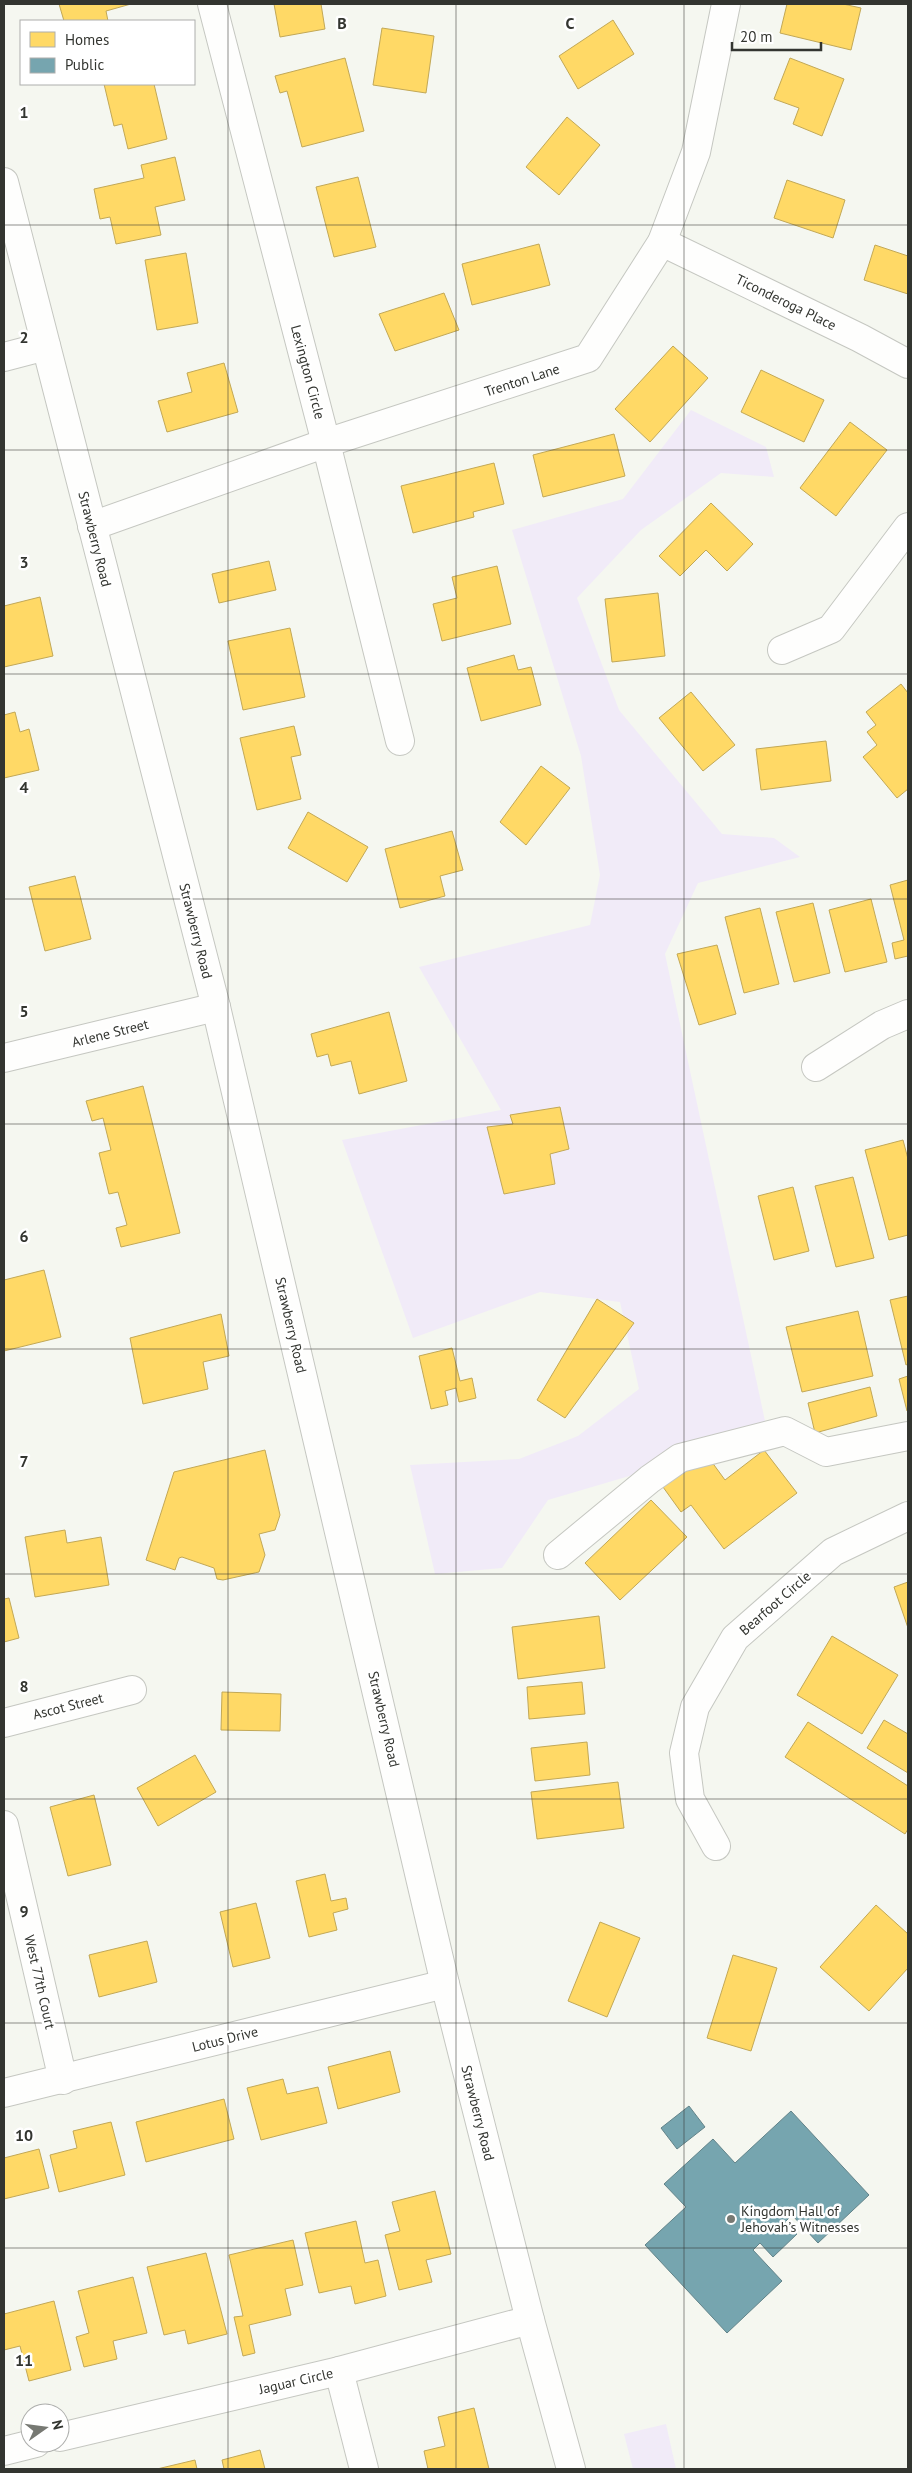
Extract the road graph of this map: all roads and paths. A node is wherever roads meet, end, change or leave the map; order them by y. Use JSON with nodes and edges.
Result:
{"nodes":[{"id":1,"x":212,"y":4,"type":"edge"},
{"id":2,"x":726,"y":4,"type":"edge"},
{"id":3,"x":4,"y":182,"type":"edge"},
{"id":4,"x":662,"y":242,"type":"junction"},
{"id":5,"x":46,"y":346,"type":"junction"},
{"id":6,"x":4,"y":357,"type":"edge"},
{"id":7,"x":908,"y":364,"type":"edge"},
{"id":8,"x":326,"y":444,"type":"junction"},
{"id":9,"x":92,"y":526,"type":"junction"},
{"id":10,"x":908,"y":527,"type":"edge"},
{"id":11,"x":782,"y":650,"type":"dead end"},
{"id":12,"x":400,"y":741,"type":"dead end"},
{"id":13,"x":216,"y":1007,"type":"junction"},
{"id":14,"x":908,"y":1014,"type":"edge"},
{"id":15,"x":4,"y":1058,"type":"edge"},
{"id":16,"x":816,"y":1067,"type":"dead end"},
{"id":17,"x":908,"y":1436,"type":"edge"},
{"id":18,"x":908,"y":1516,"type":"edge"},
{"id":19,"x":558,"y":1555,"type":"dead end"},
{"id":20,"x":132,"y":1690,"type":"dead end"},
{"id":21,"x":4,"y":1723,"type":"edge"},
{"id":22,"x":4,"y":1825,"type":"edge"},
{"id":23,"x":716,"y":1846,"type":"dead end"},
{"id":24,"x":446,"y":1984,"type":"junction"},
{"id":25,"x":63,"y":2080,"type":"junction"},
{"id":26,"x":4,"y":2093,"type":"edge"},
{"id":27,"x":530,"y":2320,"type":"junction"},
{"id":28,"x":339,"y":2371,"type":"junction"},
{"id":29,"x":70,"y":2435,"type":"edge"},
{"id":30,"x":20,"y":2447,"type":"edge"},
{"id":31,"x":4,"y":2451,"type":"edge"},
{"id":32,"x":364,"y":2469,"type":"edge"},
{"id":33,"x":571,"y":2469,"type":"edge"}],
"edges":[{"from":1,"to":8,"type":"street","name":"Lexington Circle"},
{"from":2,"to":4,"type":"street","name":"Trenton Lane"},
{"from":3,"to":5,"type":"street","name":"Strawberry Road"},
{"from":4,"to":7,"type":"street","name":"Ticonderoga Place"},
{"from":4,"to":8,"type":"street","name":"Trenton Lane"},
{"from":5,"to":6,"type":"street"},
{"from":5,"to":9,"type":"street","name":"Strawberry Road"},
{"from":8,"to":9,"type":"street","name":"Trenton Lane"},
{"from":8,"to":12,"type":"street","name":"Lexington Circle"},
{"from":9,"to":13,"type":"street","name":"Strawberry Road"},
{"from":10,"to":11,"type":"street"},
{"from":13,"to":15,"type":"street","name":"Arlene Street"},
{"from":13,"to":24,"type":"street","name":"Strawberry Road"},
{"from":14,"to":16,"type":"street"},
{"from":17,"to":19,"type":"street"},
{"from":18,"to":23,"type":"street","name":"Bearfoot Circle"},
{"from":20,"to":21,"type":"street","name":"Ascot Street"},
{"from":22,"to":25,"type":"street","name":"West 77th Court"},
{"from":24,"to":25,"type":"street","name":"Lotus Drive"},
{"from":24,"to":27,"type":"street","name":"Strawberry Road"},
{"from":25,"to":26,"type":"street","name":"Lotus Drive"},
{"from":27,"to":28,"type":"street","name":"Jaguar Circle"},
{"from":27,"to":33,"type":"street","name":"Strawberry Road"},
{"from":28,"to":29,"type":"street","name":"Jaguar Circle"},
{"from":28,"to":32,"type":"street"},
{"from":30,"to":31,"type":"street"}]}
